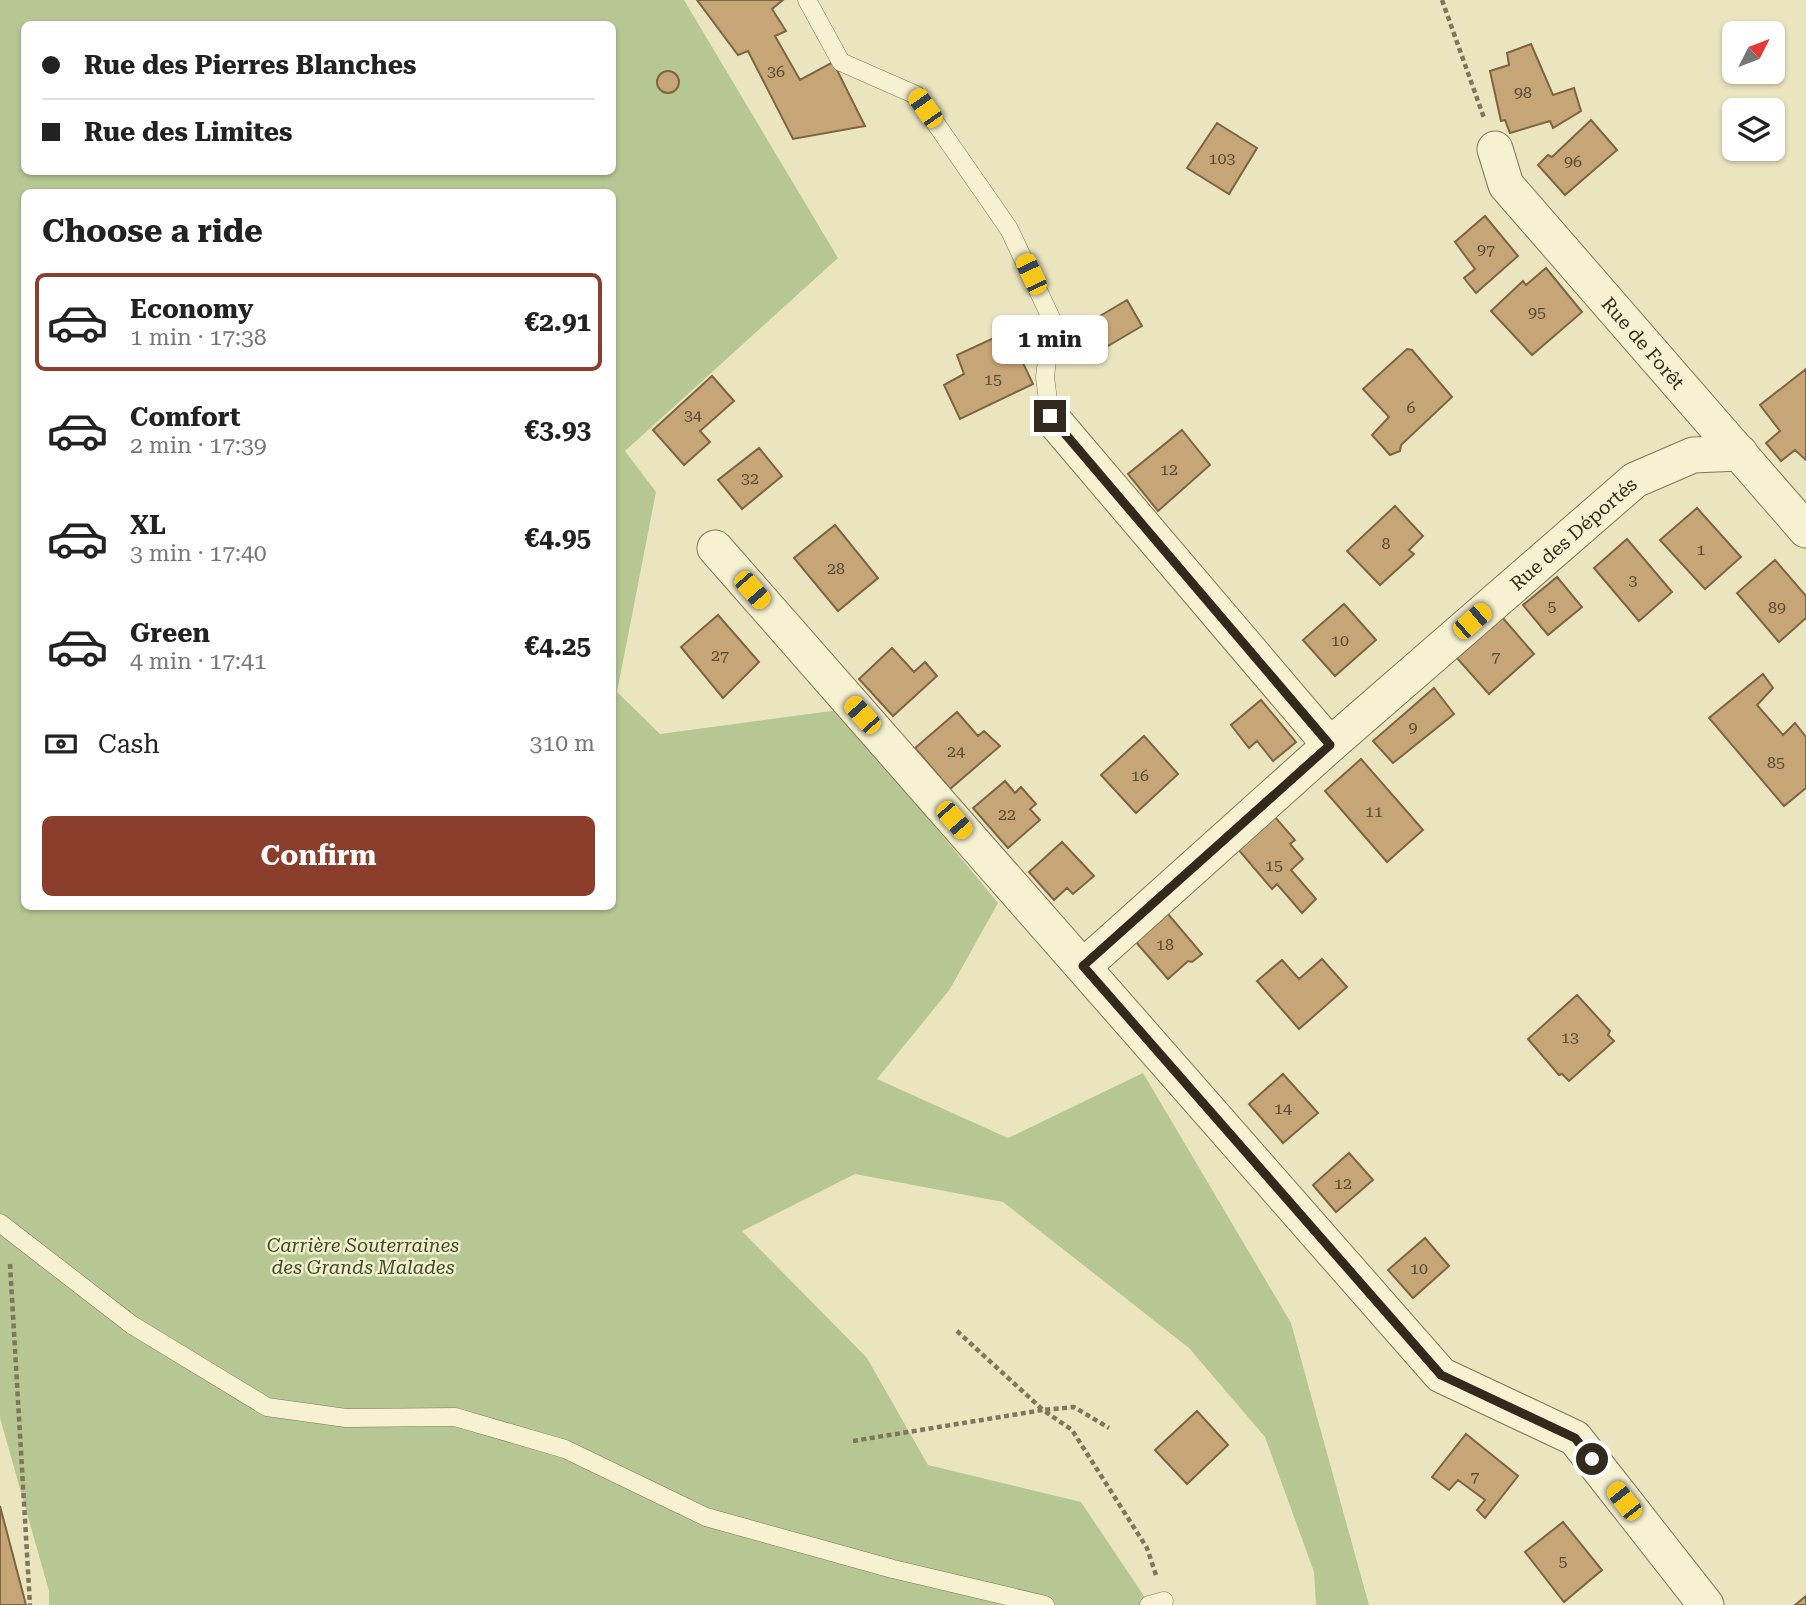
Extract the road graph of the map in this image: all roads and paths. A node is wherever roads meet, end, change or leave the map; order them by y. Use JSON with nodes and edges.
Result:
{"nodes":[{"id":1,"x":807,"y":0,"type":"edge"},
{"id":2,"x":1442,"y":0,"type":"edge"},
{"id":3,"x":1495,"y":149,"type":"joint"},
{"id":4,"x":1050,"y":416,"type":"joint"},
{"id":5,"x":1740,"y":453,"type":"junction"},
{"id":6,"x":1806,"y":530,"type":"edge"},
{"id":7,"x":715,"y":548,"type":"dead end"},
{"id":8,"x":1330,"y":745,"type":"junction"},
{"id":9,"x":1083,"y":966,"type":"junction"},
{"id":10,"x":4,"y":1225,"type":"edge"},
{"id":11,"x":957,"y":1331,"type":"dead end"},
{"id":12,"x":1043,"y":1410,"type":"junction"},
{"id":13,"x":1109,"y":1428,"type":"dead end"},
{"id":14,"x":853,"y":1441,"type":"dead end"},
{"id":15,"x":1156,"y":1603,"type":"edge"},
{"id":16,"x":30,"y":1605,"type":"edge"},
{"id":17,"x":1045,"y":1605,"type":"edge"},
{"id":18,"x":1706,"y":1605,"type":"edge"}],
"edges":[{"from":1,"to":4,"type":"lane"},
{"from":2,"to":3,"type":"path"},
{"from":3,"to":5,"type":"street","name":"Rue de Forêt"},
{"from":4,"to":8,"type":"street"},
{"from":5,"to":6,"type":"street","name":"Rue de Forêt"},
{"from":5,"to":8,"type":"street","name":"Rue des Déportés"},
{"from":7,"to":9,"type":"street"},
{"from":8,"to":9,"type":"street","name":"Rue des Déportés"},
{"from":9,"to":18,"type":"street"},
{"from":10,"to":16,"type":"path"},
{"from":10,"to":17,"type":"lane"},
{"from":11,"to":12,"type":"path"},
{"from":12,"to":13,"type":"path"},
{"from":12,"to":14,"type":"path"},
{"from":12,"to":15,"type":"path"}]}
